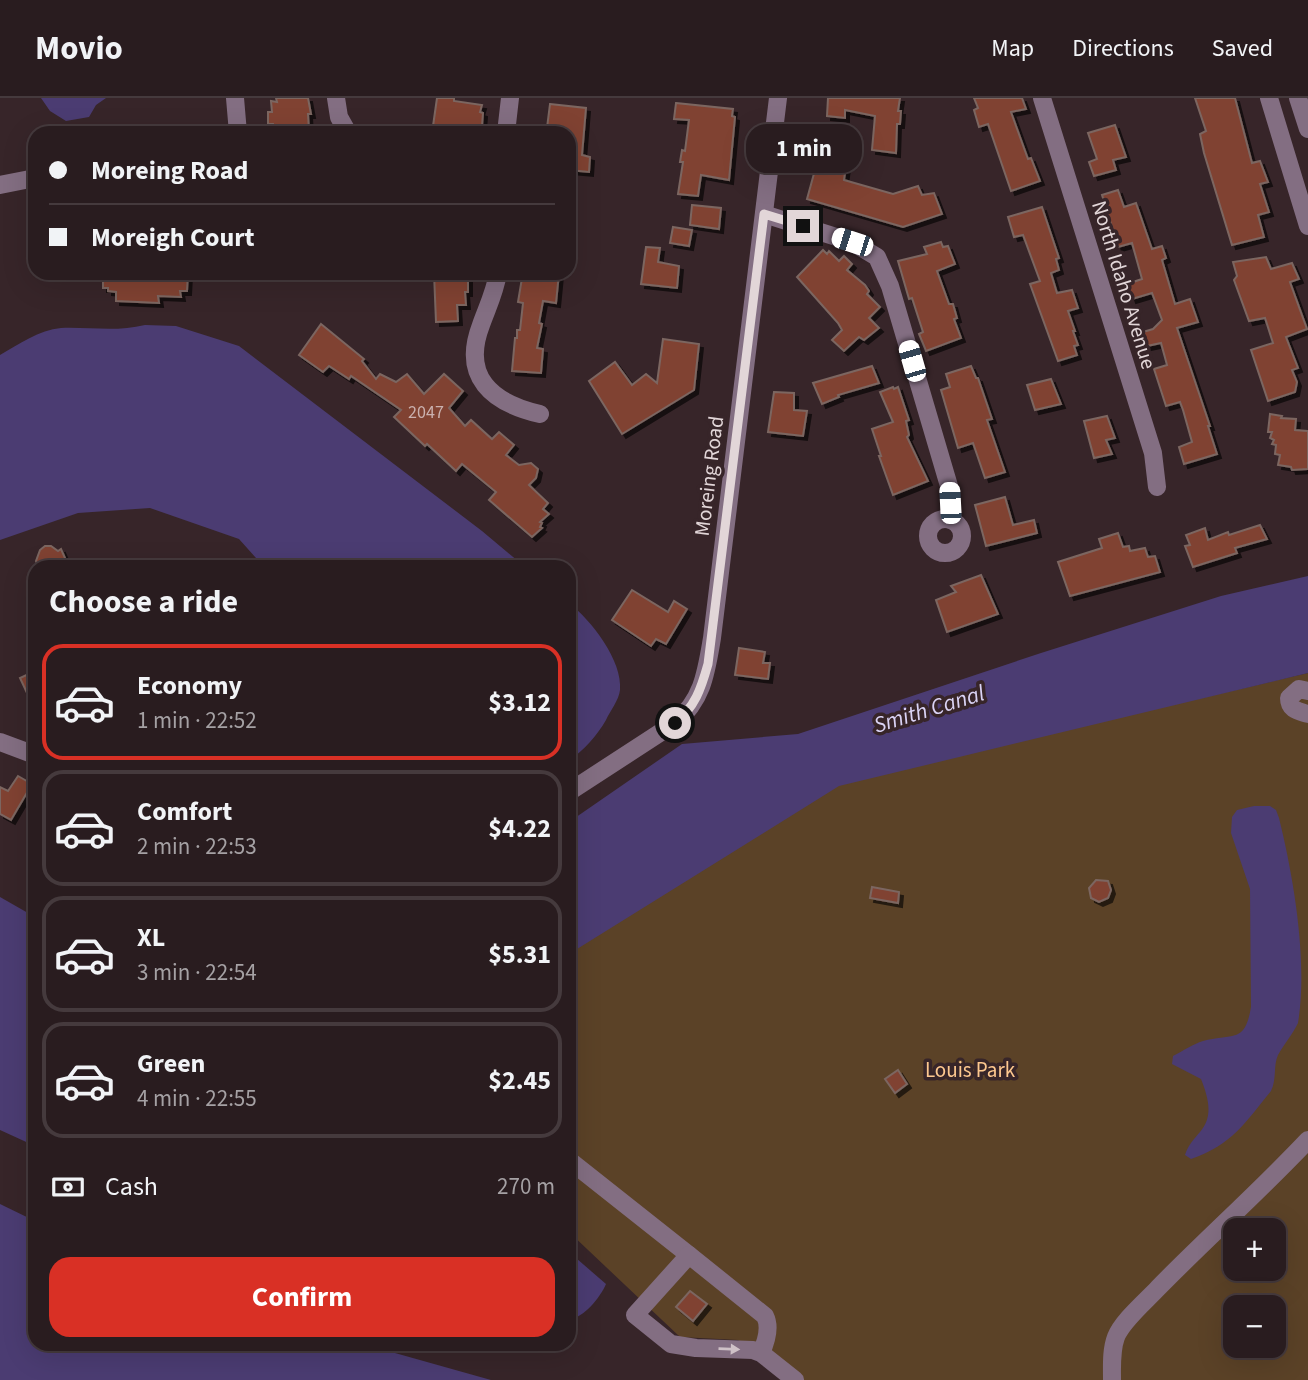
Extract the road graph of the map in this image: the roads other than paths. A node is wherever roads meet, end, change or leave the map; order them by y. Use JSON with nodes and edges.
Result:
{"nodes":[{"id":1,"x":235,"y":98,"type":"edge"},
{"id":2,"x":336,"y":98,"type":"edge"},
{"id":3,"x":510,"y":98,"type":"edge"},
{"id":4,"x":778,"y":98,"type":"edge"},
{"id":5,"x":1042,"y":98,"type":"edge"},
{"id":6,"x":1269,"y":98,"type":"edge"},
{"id":7,"x":1298,"y":98,"type":"edge"},
{"id":8,"x":237,"y":126,"type":"edge"},
{"id":9,"x":344,"y":126,"type":"edge"},
{"id":10,"x":507,"y":126,"type":"edge"},
{"id":11,"x":1308,"y":129,"type":"edge"},
{"id":12,"x":28,"y":179,"type":"edge"},
{"id":13,"x":0,"y":185,"type":"edge"},
{"id":14,"x":764,"y":214,"type":"junction"},
{"id":15,"x":1308,"y":226,"type":"edge"},
{"id":16,"x":496,"y":280,"type":"edge"},
{"id":17,"x":540,"y":414,"type":"dead end"},
{"id":18,"x":1157,"y":487,"type":"dead end"},
{"id":19,"x":951,"y":520,"type":"dead end"},
{"id":20,"x":1308,"y":691,"type":"edge"},
{"id":21,"x":1308,"y":714,"type":"edge"},
{"id":22,"x":0,"y":742,"type":"edge"},
{"id":23,"x":28,"y":752,"type":"edge"},
{"id":24,"x":576,"y":787,"type":"edge"},
{"id":25,"x":1308,"y":1140,"type":"edge"},
{"id":26,"x":576,"y":1166,"type":"edge"},
{"id":27,"x":689,"y":1255,"type":"junction"},
{"id":28,"x":761,"y":1353,"type":"junction"},
{"id":29,"x":795,"y":1380,"type":"edge"},
{"id":30,"x":1112,"y":1380,"type":"edge"}],
"edges":[{"from":1,"to":8,"type":"street"},
{"from":2,"to":9,"type":"street"},
{"from":3,"to":10,"type":"street"},
{"from":4,"to":14,"type":"street","name":"Moreing Road"},
{"from":5,"to":18,"type":"street","name":"North Idaho Avenue"},
{"from":6,"to":15,"type":"street"},
{"from":7,"to":11,"type":"street"},
{"from":12,"to":13,"type":"street"},
{"from":14,"to":19,"type":"street"},
{"from":14,"to":24,"type":"street","name":"Moreing Road"},
{"from":16,"to":17,"type":"street"},
{"from":20,"to":21,"type":"street"},
{"from":22,"to":23,"type":"street"},
{"from":25,"to":30,"type":"street"},
{"from":26,"to":27,"type":"street"},
{"from":27,"to":28,"type":"street"},
{"from":27,"to":28,"type":"street","one_way":true},
{"from":28,"to":29,"type":"street"}]}
